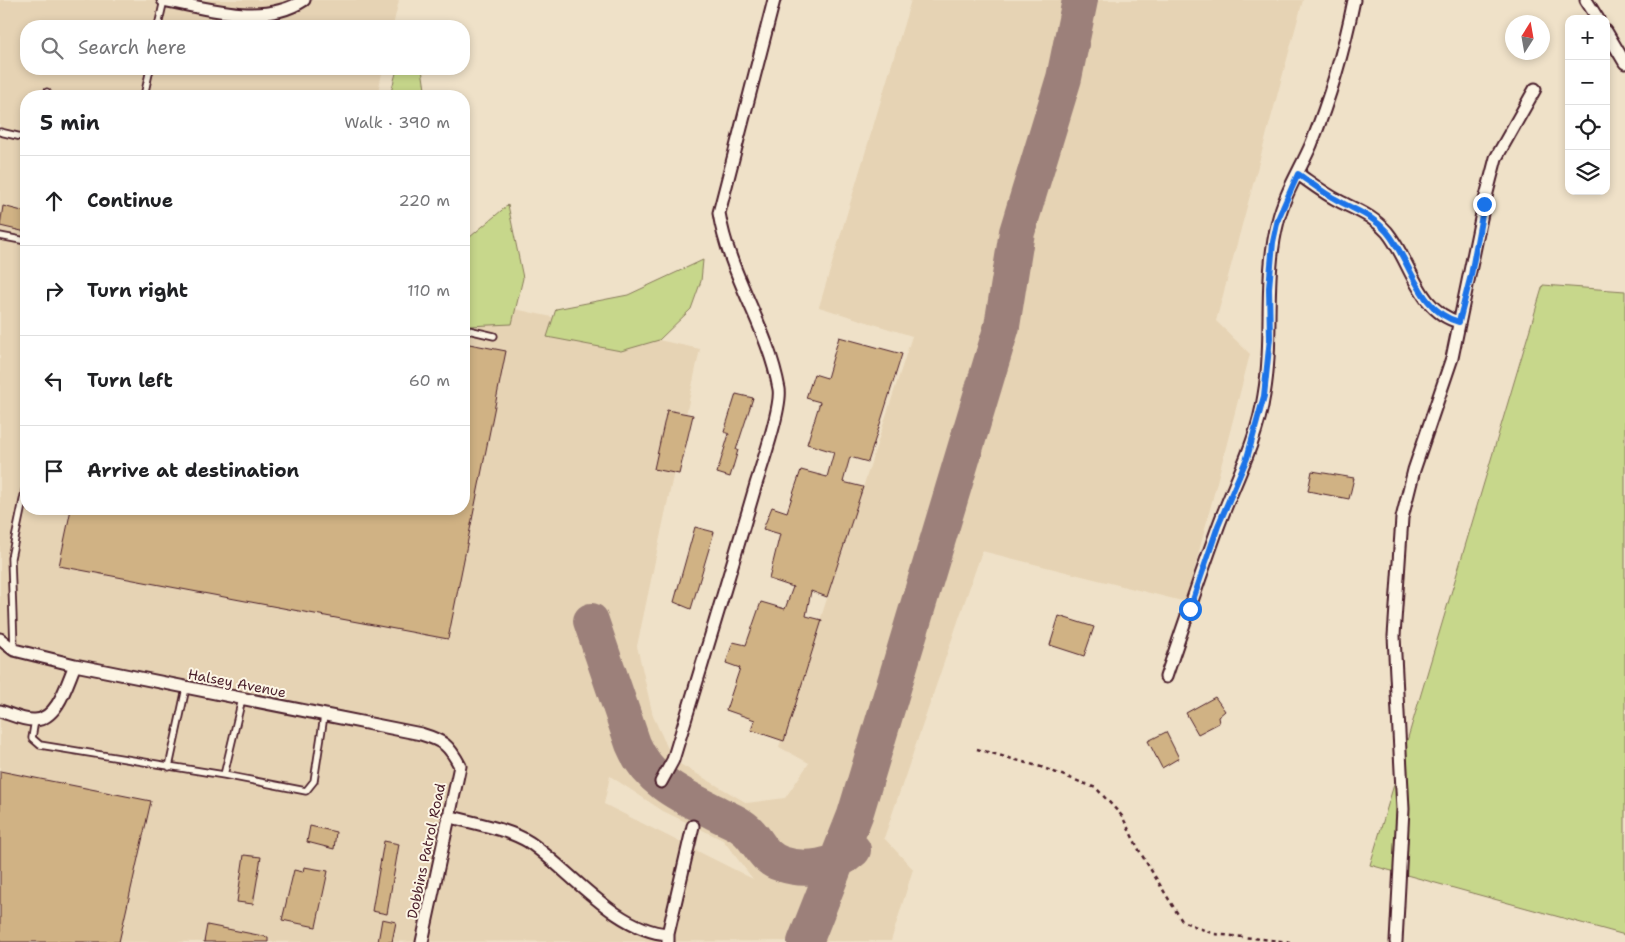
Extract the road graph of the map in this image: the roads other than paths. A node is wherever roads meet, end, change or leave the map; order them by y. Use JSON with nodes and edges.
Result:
{"nodes":[{"id":1,"x":164,"y":0,"type":"edge"},
{"id":2,"x":304,"y":0,"type":"edge"},
{"id":3,"x":774,"y":0,"type":"edge"},
{"id":4,"x":1354,"y":0,"type":"edge"},
{"id":5,"x":1586,"y":0,"type":"edge"},
{"id":6,"x":1595,"y":15,"type":"edge"},
{"id":7,"x":159,"y":20,"type":"edge"},
{"id":8,"x":1610,"y":38,"type":"edge"},
{"id":9,"x":1625,"y":63,"type":"edge"},
{"id":10,"x":149,"y":75,"type":"edge"},
{"id":11,"x":1535,"y":89,"type":"dead end"},
{"id":12,"x":145,"y":90,"type":"edge"},
{"id":13,"x":0,"y":132,"type":"edge"},
{"id":14,"x":20,"y":137,"type":"edge"},
{"id":15,"x":1298,"y":174,"type":"junction"},
{"id":16,"x":0,"y":236,"type":"edge"},
{"id":17,"x":20,"y":240,"type":"edge"},
{"id":18,"x":1459,"y":322,"type":"junction"},
{"id":19,"x":470,"y":330,"type":"edge"},
{"id":20,"x":494,"y":336,"type":"dead end"},
{"id":21,"x":20,"y":515,"type":"edge"},
{"id":22,"x":0,"y":639,"type":"edge"},
{"id":23,"x":14,"y":650,"type":"junction"},
{"id":24,"x":75,"y":665,"type":"junction"},
{"id":25,"x":1166,"y":677,"type":"dead end"},
{"id":26,"x":186,"y":688,"type":"junction"},
{"id":27,"x":242,"y":699,"type":"junction"},
{"id":28,"x":0,"y":711,"type":"edge"},
{"id":29,"x":324,"y":716,"type":"junction"},
{"id":30,"x":35,"y":720,"type":"junction"},
{"id":31,"x":460,"y":766,"type":"joint"},
{"id":32,"x":169,"y":767,"type":"junction"},
{"id":33,"x":224,"y":775,"type":"junction"},
{"id":34,"x":661,"y":782,"type":"dead end"},
{"id":35,"x":448,"y":816,"type":"junction"},
{"id":36,"x":693,"y":826,"type":"dead end"},
{"id":37,"x":668,"y":938,"type":"edge"},
{"id":38,"x":422,"y":942,"type":"edge"},
{"id":39,"x":1396,"y":942,"type":"edge"}],
"edges":[{"from":1,"to":2,"type":"street"},
{"from":1,"to":7,"type":"lane"},
{"from":3,"to":34,"type":"street"},
{"from":4,"to":15,"type":"street"},
{"from":5,"to":6,"type":"street"},
{"from":8,"to":9,"type":"street"},
{"from":10,"to":12,"type":"lane"},
{"from":11,"to":18,"type":"street"},
{"from":13,"to":14,"type":"lane"},
{"from":15,"to":18,"type":"street"},
{"from":15,"to":25,"type":"street"},
{"from":16,"to":17,"type":"lane"},
{"from":18,"to":39,"type":"street"},
{"from":19,"to":20,"type":"lane"},
{"from":21,"to":23,"type":"lane"},
{"from":22,"to":23,"type":"street","name":"Halsey Avenue"},
{"from":23,"to":24,"type":"street","name":"Halsey Avenue"},
{"from":24,"to":26,"type":"street","name":"Halsey Avenue"},
{"from":24,"to":30,"type":"street"},
{"from":26,"to":27,"type":"street","name":"Halsey Avenue"},
{"from":26,"to":32,"type":"lane"},
{"from":27,"to":29,"type":"street","name":"Halsey Avenue"},
{"from":27,"to":33,"type":"lane"},
{"from":28,"to":30,"type":"street"},
{"from":29,"to":31,"type":"street","name":"Halsey Avenue"},
{"from":29,"to":33,"type":"lane"},
{"from":30,"to":32,"type":"lane"},
{"from":31,"to":35,"type":"street","name":"Dobbins Patrol Road"},
{"from":32,"to":33,"type":"lane"},
{"from":35,"to":37,"type":"street"},
{"from":35,"to":38,"type":"street","name":"Dobbins Patrol Road"},
{"from":36,"to":37,"type":"street"}]}
